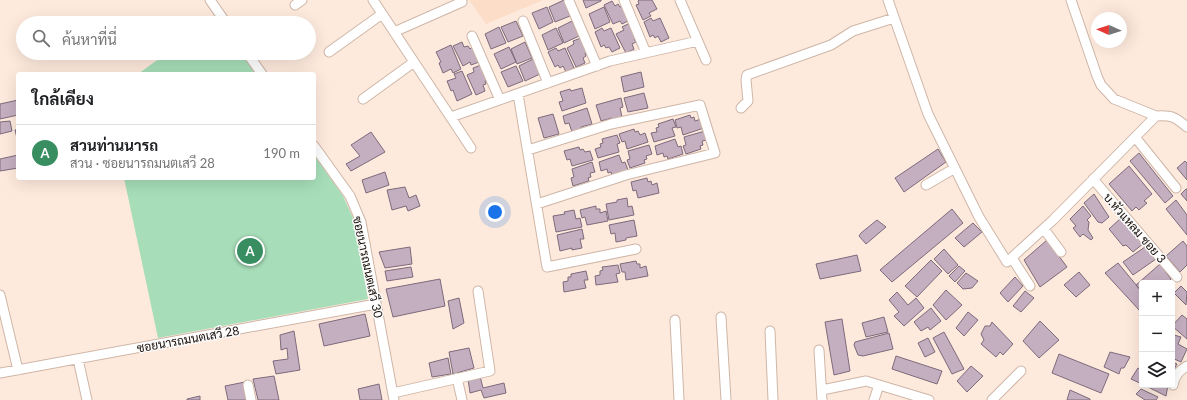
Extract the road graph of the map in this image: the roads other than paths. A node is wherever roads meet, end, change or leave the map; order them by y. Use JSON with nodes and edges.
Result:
{"nodes":[{"id":1,"x":210,"y":0,"type":"edge"},
{"id":2,"x":373,"y":0,"type":"edge"},
{"id":3,"x":624,"y":0,"type":"edge"},
{"id":4,"x":680,"y":0,"type":"edge"},
{"id":5,"x":888,"y":0,"type":"edge"},
{"id":6,"x":1071,"y":0,"type":"edge"},
{"id":7,"x":570,"y":1,"type":"dead end"},
{"id":8,"x":462,"y":2,"type":"dead end"},
{"id":9,"x":382,"y":14,"type":"junction"},
{"id":10,"x":221,"y":16,"type":"edge"},
{"id":11,"x":894,"y":18,"type":"junction"},
{"id":12,"x":523,"y":21,"type":"dead end"},
{"id":13,"x":394,"y":32,"type":"junction"},
{"id":14,"x":472,"y":36,"type":"dead end"},
{"id":15,"x":698,"y":41,"type":"junction"},
{"id":16,"x":329,"y":52,"type":"dead end"},
{"id":17,"x":646,"y":53,"type":"junction"},
{"id":18,"x":252,"y":60,"type":"edge"},
{"id":19,"x":706,"y":60,"type":"dead end"},
{"id":20,"x":414,"y":62,"type":"junction"},
{"id":21,"x":597,"y":66,"type":"junction"},
{"id":22,"x":261,"y":72,"type":"edge"},
{"id":23,"x":548,"y":83,"type":"junction"},
{"id":24,"x":518,"y":94,"type":"junction"},
{"id":25,"x":363,"y":99,"type":"dead end"},
{"id":26,"x":500,"y":100,"type":"junction"},
{"id":27,"x":741,"y":108,"type":"dead end"},
{"id":28,"x":1156,"y":116,"type":"junction"},
{"id":29,"x":451,"y":117,"type":"junction"},
{"id":30,"x":1187,"y":127,"type":"edge"},
{"id":31,"x":1135,"y":137,"type":"junction"},
{"id":32,"x":471,"y":148,"type":"dead end"},
{"id":33,"x":316,"y":149,"type":"edge"},
{"id":34,"x":528,"y":150,"type":"junction"},
{"id":35,"x":954,"y":168,"type":"junction"},
{"id":36,"x":1093,"y":179,"type":"junction"},
{"id":37,"x":926,"y":185,"type":"dead end"},
{"id":38,"x":1176,"y":188,"type":"dead end"},
{"id":39,"x":537,"y":204,"type":"junction"},
{"id":40,"x":1044,"y":229,"type":"junction"},
{"id":41,"x":636,"y":249,"type":"dead end"},
{"id":42,"x":1061,"y":252,"type":"dead end"},
{"id":43,"x":1012,"y":258,"type":"junction"},
{"id":44,"x":1177,"y":277,"type":"dead end"},
{"id":45,"x":1030,"y":286,"type":"dead end"},
{"id":46,"x":478,"y":291,"type":"dead end"},
{"id":47,"x":0,"y":295,"type":"edge"},
{"id":48,"x":376,"y":304,"type":"junction"},
{"id":49,"x":721,"y":317,"type":"dead end"},
{"id":50,"x":675,"y":320,"type":"dead end"},
{"id":51,"x":770,"y":330,"type":"dead end"},
{"id":52,"x":819,"y":350,"type":"dead end"},
{"id":53,"x":78,"y":359,"type":"junction"},
{"id":54,"x":1187,"y":366,"type":"edge"},
{"id":55,"x":18,"y":370,"type":"junction"},
{"id":56,"x":1021,"y":371,"type":"dead end"},
{"id":57,"x":0,"y":373,"type":"edge"},
{"id":58,"x":457,"y":378,"type":"junction"},
{"id":59,"x":1175,"y":379,"type":"edge"},
{"id":60,"x":248,"y":385,"type":"dead end"},
{"id":61,"x":879,"y":385,"type":"junction"},
{"id":62,"x":822,"y":390,"type":"junction"},
{"id":63,"x":393,"y":397,"type":"edge"},
{"id":64,"x":87,"y":400,"type":"edge"},
{"id":65,"x":251,"y":400,"type":"edge"},
{"id":66,"x":462,"y":400,"type":"edge"},
{"id":67,"x":679,"y":400,"type":"edge"},
{"id":68,"x":726,"y":400,"type":"edge"},
{"id":69,"x":773,"y":400,"type":"edge"},
{"id":70,"x":822,"y":400,"type":"edge"},
{"id":71,"x":874,"y":400,"type":"edge"},
{"id":72,"x":927,"y":400,"type":"edge"},
{"id":73,"x":992,"y":400,"type":"edge"}],
"edges":[{"from":1,"to":10,"type":"street"},
{"from":2,"to":9,"type":"street"},
{"from":3,"to":17,"type":"street"},
{"from":4,"to":15,"type":"street"},
{"from":5,"to":11,"type":"street"},
{"from":6,"to":28,"type":"street"},
{"from":7,"to":21,"type":"street"},
{"from":8,"to":13,"type":"street"},
{"from":9,"to":13,"type":"street"},
{"from":9,"to":16,"type":"street"},
{"from":11,"to":27,"type":"street"},
{"from":11,"to":35,"type":"street"},
{"from":12,"to":23,"type":"street"},
{"from":13,"to":20,"type":"street"},
{"from":14,"to":26,"type":"street"},
{"from":15,"to":17,"type":"street"},
{"from":15,"to":19,"type":"street"},
{"from":17,"to":21,"type":"street"},
{"from":18,"to":22,"type":"street"},
{"from":20,"to":25,"type":"street"},
{"from":20,"to":29,"type":"street"},
{"from":21,"to":23,"type":"street"},
{"from":23,"to":24,"type":"street"},
{"from":24,"to":26,"type":"street"},
{"from":24,"to":34,"type":"street"},
{"from":26,"to":29,"type":"street"},
{"from":28,"to":30,"type":"street"},
{"from":28,"to":31,"type":"street"},
{"from":29,"to":32,"type":"street"},
{"from":31,"to":36,"type":"street"},
{"from":31,"to":38,"type":"street"},
{"from":33,"to":48,"type":"street","name":"ซอยนารถมนตเสวี 30"},
{"from":34,"to":39,"type":"street"},
{"from":34,"to":39,"type":"street"},
{"from":35,"to":37,"type":"street"},
{"from":35,"to":43,"type":"street"},
{"from":36,"to":40,"type":"street"},
{"from":36,"to":44,"type":"street","name":"บ.หัวแหลม ซอย 3"},
{"from":39,"to":41,"type":"street"},
{"from":40,"to":42,"type":"street"},
{"from":40,"to":43,"type":"street"},
{"from":43,"to":45,"type":"street"},
{"from":46,"to":58,"type":"street"},
{"from":47,"to":55,"type":"street"},
{"from":48,"to":53,"type":"street","name":"ซอยนารถมนตเสวี 28"},
{"from":48,"to":63,"type":"street","name":"ซอยนารถมนตเสวี 30"},
{"from":49,"to":68,"type":"street"},
{"from":50,"to":67,"type":"street"},
{"from":51,"to":69,"type":"street"},
{"from":52,"to":62,"type":"street"},
{"from":53,"to":55,"type":"street","name":"ซอยนารถมนตเสวี 28"},
{"from":53,"to":64,"type":"street"},
{"from":54,"to":59,"type":"street"},
{"from":55,"to":57,"type":"street","name":"ซอยนารถมนตเสวี 28"},
{"from":56,"to":73,"type":"street"},
{"from":58,"to":63,"type":"street"},
{"from":58,"to":66,"type":"street"},
{"from":60,"to":65,"type":"street"},
{"from":61,"to":62,"type":"street"},
{"from":61,"to":71,"type":"street"},
{"from":61,"to":72,"type":"street"},
{"from":62,"to":70,"type":"street"}]}
